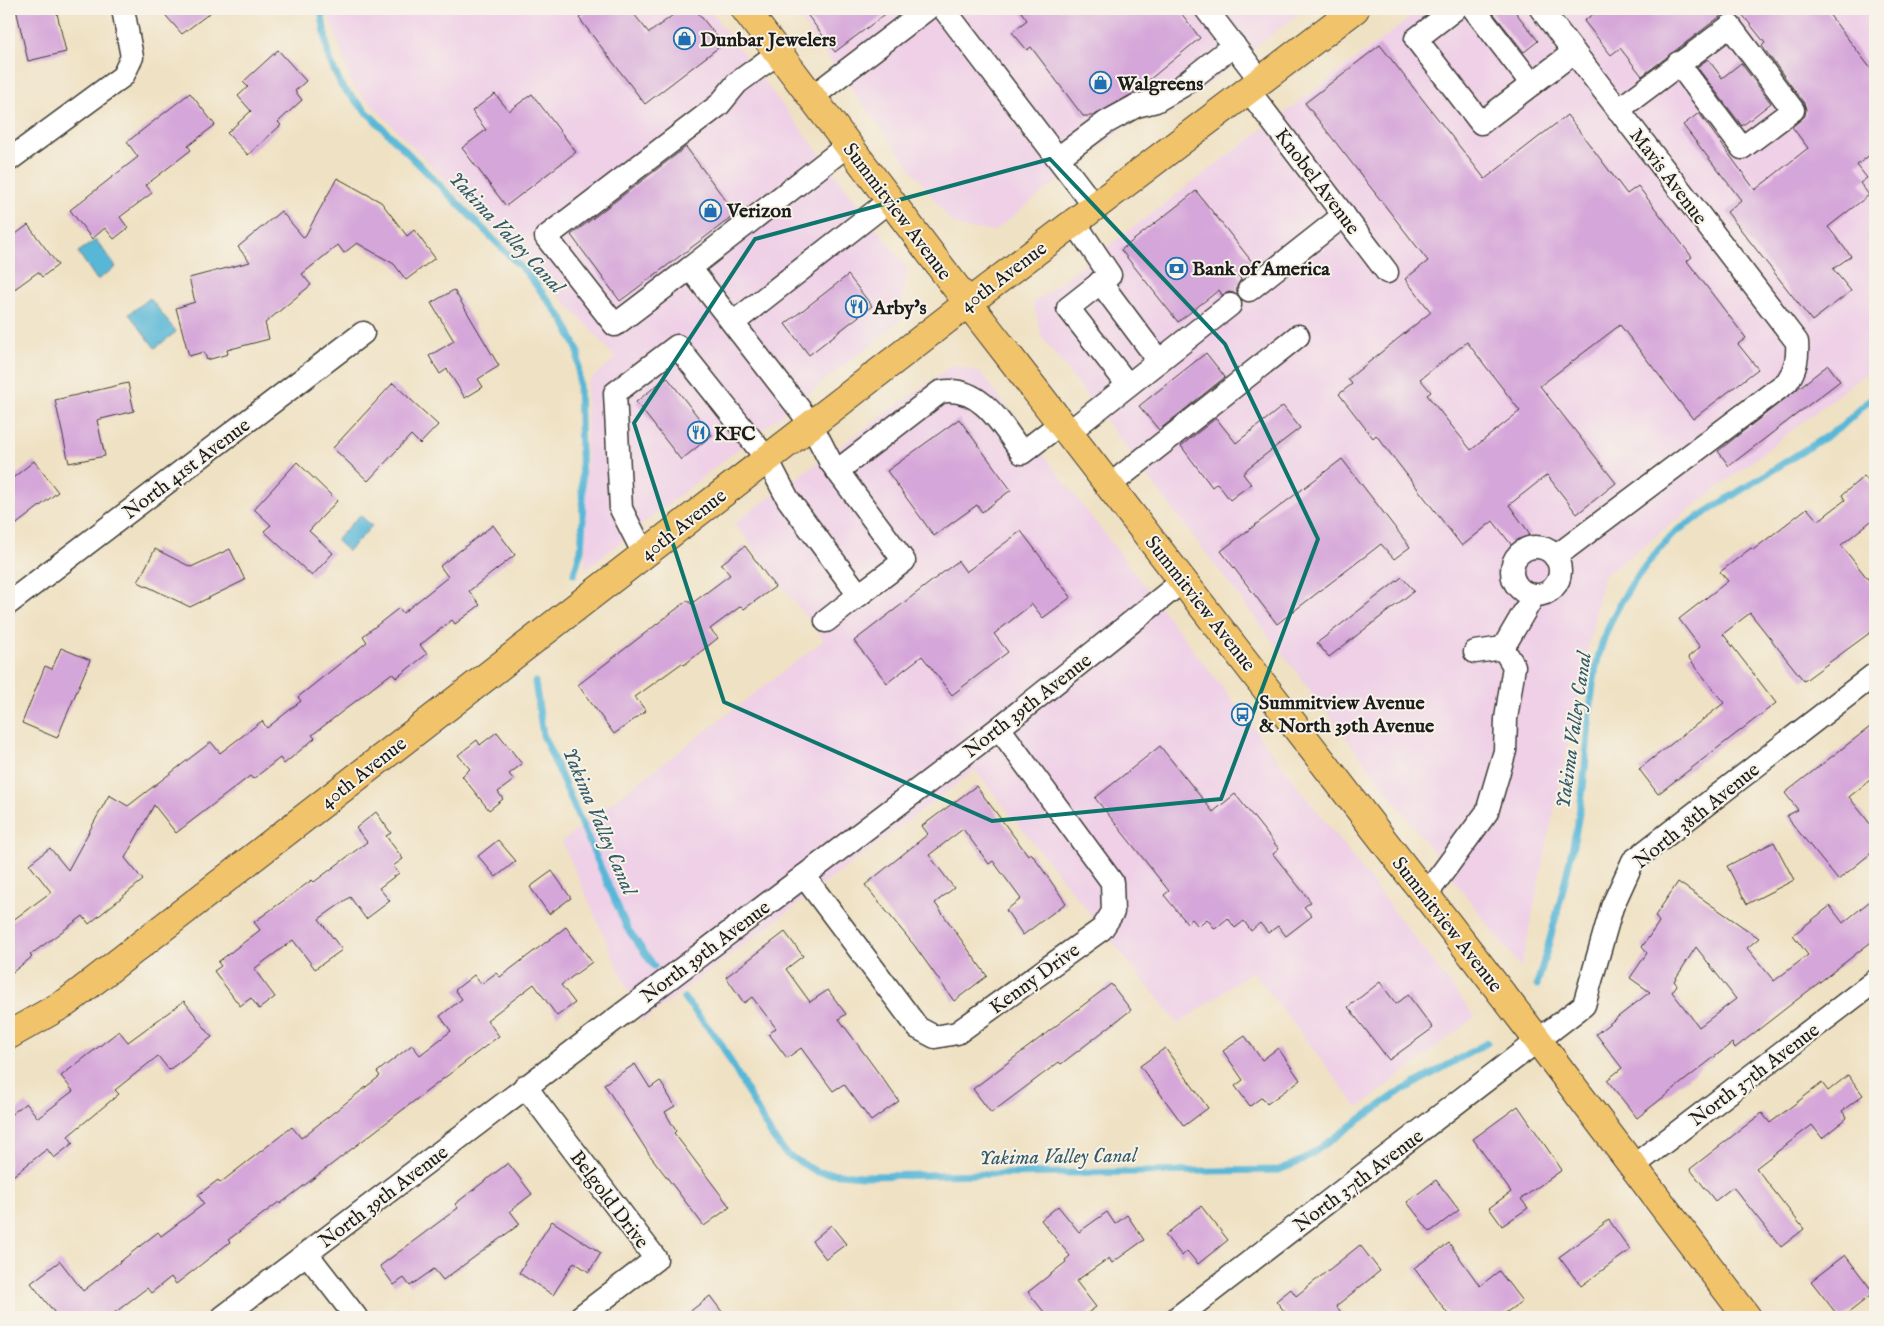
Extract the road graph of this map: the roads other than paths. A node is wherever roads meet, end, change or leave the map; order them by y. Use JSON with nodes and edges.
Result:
{"nodes":[{"id":1,"x":123,"y":9,"type":"edge"},
{"id":2,"x":745,"y":9,"type":"edge"},
{"id":3,"x":944,"y":9,"type":"edge"},
{"id":4,"x":1206,"y":9,"type":"edge"},
{"id":5,"x":1354,"y":9,"type":"edge"},
{"id":6,"x":1455,"y":9,"type":"edge"},
{"id":7,"x":1474,"y":9,"type":"edge"},
{"id":8,"x":1541,"y":9,"type":"edge"},
{"id":9,"x":918,"y":12,"type":"edge"},
{"id":10,"x":1234,"y":45,"type":"junction"},
{"id":11,"x":1574,"y":52,"type":"junction"},
{"id":12,"x":778,"y":53,"type":"junction"},
{"id":13,"x":1678,"y":63,"type":"junction"},
{"id":14,"x":1532,"y":84,"type":"junction"},
{"id":15,"x":1255,"y":86,"type":"junction"},
{"id":16,"x":812,"y":97,"type":"junction"},
{"id":17,"x":1618,"y":110,"type":"junction"},
{"id":18,"x":848,"y":145,"type":"junction"},
{"id":19,"x":1058,"y":158,"type":"junction"},
{"id":20,"x":9,"y":160,"type":"edge"},
{"id":21,"x":890,"y":200,"type":"junction"},
{"id":22,"x":1085,"y":215,"type":"junction"},
{"id":23,"x":1344,"y":215,"type":"junction"},
{"id":24,"x":690,"y":268,"type":"junction"},
{"id":25,"x":1387,"y":272,"type":"dead end"},
{"id":26,"x":1100,"y":282,"type":"junction"},
{"id":27,"x":1249,"y":290,"type":"dead end"},
{"id":28,"x":968,"y":303,"type":"junction"},
{"id":29,"x":1230,"y":305,"type":"dead end"},
{"id":30,"x":733,"y":323,"type":"junction"},
{"id":31,"x":364,"y":333,"type":"dead end"},
{"id":32,"x":1298,"y":336,"type":"dead end"},
{"id":33,"x":1159,"y":361,"type":"junction"},
{"id":34,"x":1128,"y":385,"type":"junction"},
{"id":35,"x":811,"y":424,"type":"junction"},
{"id":36,"x":1065,"y":427,"type":"junction"},
{"id":37,"x":767,"y":459,"type":"junction"},
{"id":38,"x":837,"y":471,"type":"junction"},
{"id":39,"x":1110,"y":485,"type":"junction"},
{"id":40,"x":644,"y":554,"type":"junction"},
{"id":41,"x":1555,"y":557,"type":"junction"},
{"id":42,"x":1184,"y":580,"type":"junction"},
{"id":43,"x":859,"y":595,"type":"junction"},
{"id":44,"x":1534,"y":595,"type":"junction"},
{"id":45,"x":9,"y":603,"type":"edge"},
{"id":46,"x":826,"y":621,"type":"dead end"},
{"id":47,"x":1503,"y":648,"type":"junction"},
{"id":48,"x":1475,"y":652,"type":"dead end"},
{"id":49,"x":1875,"y":674,"type":"edge"},
{"id":50,"x":999,"y":728,"type":"junction"},
{"id":51,"x":804,"y":876,"type":"junction"},
{"id":52,"x":1426,"y":895,"type":"junction"},
{"id":53,"x":1875,"y":981,"type":"edge"},
{"id":54,"x":9,"y":1035,"type":"edge"},
{"id":55,"x":1539,"y":1042,"type":"junction"},
{"id":56,"x":526,"y":1086,"type":"junction"},
{"id":57,"x":1632,"y":1166,"type":"junction"},
{"id":58,"x":306,"y":1254,"type":"junction"},
{"id":59,"x":223,"y":1317,"type":"edge"},
{"id":60,"x":356,"y":1317,"type":"edge"},
{"id":61,"x":580,"y":1317,"type":"edge"},
{"id":62,"x":1178,"y":1317,"type":"edge"},
{"id":63,"x":1748,"y":1317,"type":"edge"}],
"edges":[{"from":1,"to":20,"type":"street"},
{"from":2,"to":12,"type":"main road","name":"Summitview Avenue"},
{"from":3,"to":19,"type":"street"},
{"from":4,"to":10,"type":"street","name":"Knobel Avenue"},
{"from":5,"to":15,"type":"main road","name":"40th Avenue"},
{"from":6,"to":14,"type":"street"},
{"from":7,"to":14,"type":"street"},
{"from":8,"to":11,"type":"street","name":"Mavis Avenue"},
{"from":9,"to":16,"type":"street"},
{"from":10,"to":15,"type":"street","name":"Knobel Avenue"},
{"from":10,"to":19,"type":"street"},
{"from":11,"to":14,"type":"street"},
{"from":11,"to":17,"type":"street","name":"Mavis Avenue"},
{"from":12,"to":16,"type":"main road","name":"Summitview Avenue"},
{"from":12,"to":24,"type":"street"},
{"from":13,"to":13,"type":"street"},
{"from":13,"to":17,"type":"street"},
{"from":15,"to":22,"type":"main road","name":"40th Avenue"},
{"from":15,"to":23,"type":"street","name":"Knobel Avenue"},
{"from":16,"to":18,"type":"main road","name":"Summitview Avenue"},
{"from":17,"to":41,"type":"street","name":"Mavis Avenue"},
{"from":18,"to":21,"type":"main road","name":"Summitview Avenue"},
{"from":18,"to":24,"type":"street"},
{"from":19,"to":22,"type":"street"},
{"from":21,"to":28,"type":"main road","name":"Summitview Avenue"},
{"from":21,"to":30,"type":"street"},
{"from":22,"to":26,"type":"street"},
{"from":22,"to":28,"type":"main road","name":"40th Avenue"},
{"from":23,"to":25,"type":"street","name":"Knobel Avenue"},
{"from":23,"to":27,"type":"street"},
{"from":24,"to":30,"type":"street"},
{"from":26,"to":33,"type":"street"},
{"from":26,"to":34,"type":"street"},
{"from":28,"to":35,"type":"main road","name":"40th Avenue"},
{"from":28,"to":36,"type":"main road","name":"Summitview Avenue"},
{"from":29,"to":33,"type":"street"},
{"from":30,"to":35,"type":"street"},
{"from":31,"to":45,"type":"street","name":"North 41st Avenue"},
{"from":32,"to":39,"type":"street"},
{"from":33,"to":34,"type":"street"},
{"from":34,"to":36,"type":"street"},
{"from":35,"to":37,"type":"main road","name":"40th Avenue"},
{"from":35,"to":38,"type":"street"},
{"from":36,"to":38,"type":"street"},
{"from":36,"to":39,"type":"main road","name":"Summitview Avenue"},
{"from":37,"to":40,"type":"main road","name":"40th Avenue"},
{"from":37,"to":40,"type":"street"},
{"from":37,"to":43,"type":"street"},
{"from":38,"to":43,"type":"street"},
{"from":39,"to":42,"type":"main road","name":"Summitview Avenue"},
{"from":40,"to":54,"type":"main road","name":"40th Avenue"},
{"from":41,"to":44,"type":"street"},
{"from":41,"to":44,"type":"street"},
{"from":42,"to":50,"type":"street","name":"North 39th Avenue"},
{"from":42,"to":52,"type":"main road","name":"Summitview Avenue"},
{"from":43,"to":46,"type":"street"},
{"from":44,"to":47,"type":"street"},
{"from":47,"to":48,"type":"street"},
{"from":47,"to":52,"type":"street"},
{"from":49,"to":55,"type":"street","name":"North 38th Avenue"},
{"from":50,"to":51,"type":"street","name":"North 39th Avenue"},
{"from":50,"to":51,"type":"street","name":"Kenny Drive"},
{"from":51,"to":56,"type":"street","name":"North 39th Avenue"},
{"from":52,"to":55,"type":"main road","name":"Summitview Avenue"},
{"from":53,"to":57,"type":"street","name":"North 37th Avenue"},
{"from":55,"to":57,"type":"main road","name":"Summitview Avenue"},
{"from":55,"to":62,"type":"street","name":"North 37th Avenue"},
{"from":56,"to":58,"type":"street","name":"North 39th Avenue"},
{"from":56,"to":61,"type":"street","name":"Belgold Drive"},
{"from":57,"to":63,"type":"main road","name":"Summitview Avenue"},
{"from":58,"to":59,"type":"street","name":"North 39th Avenue"},
{"from":58,"to":60,"type":"street"}]}
